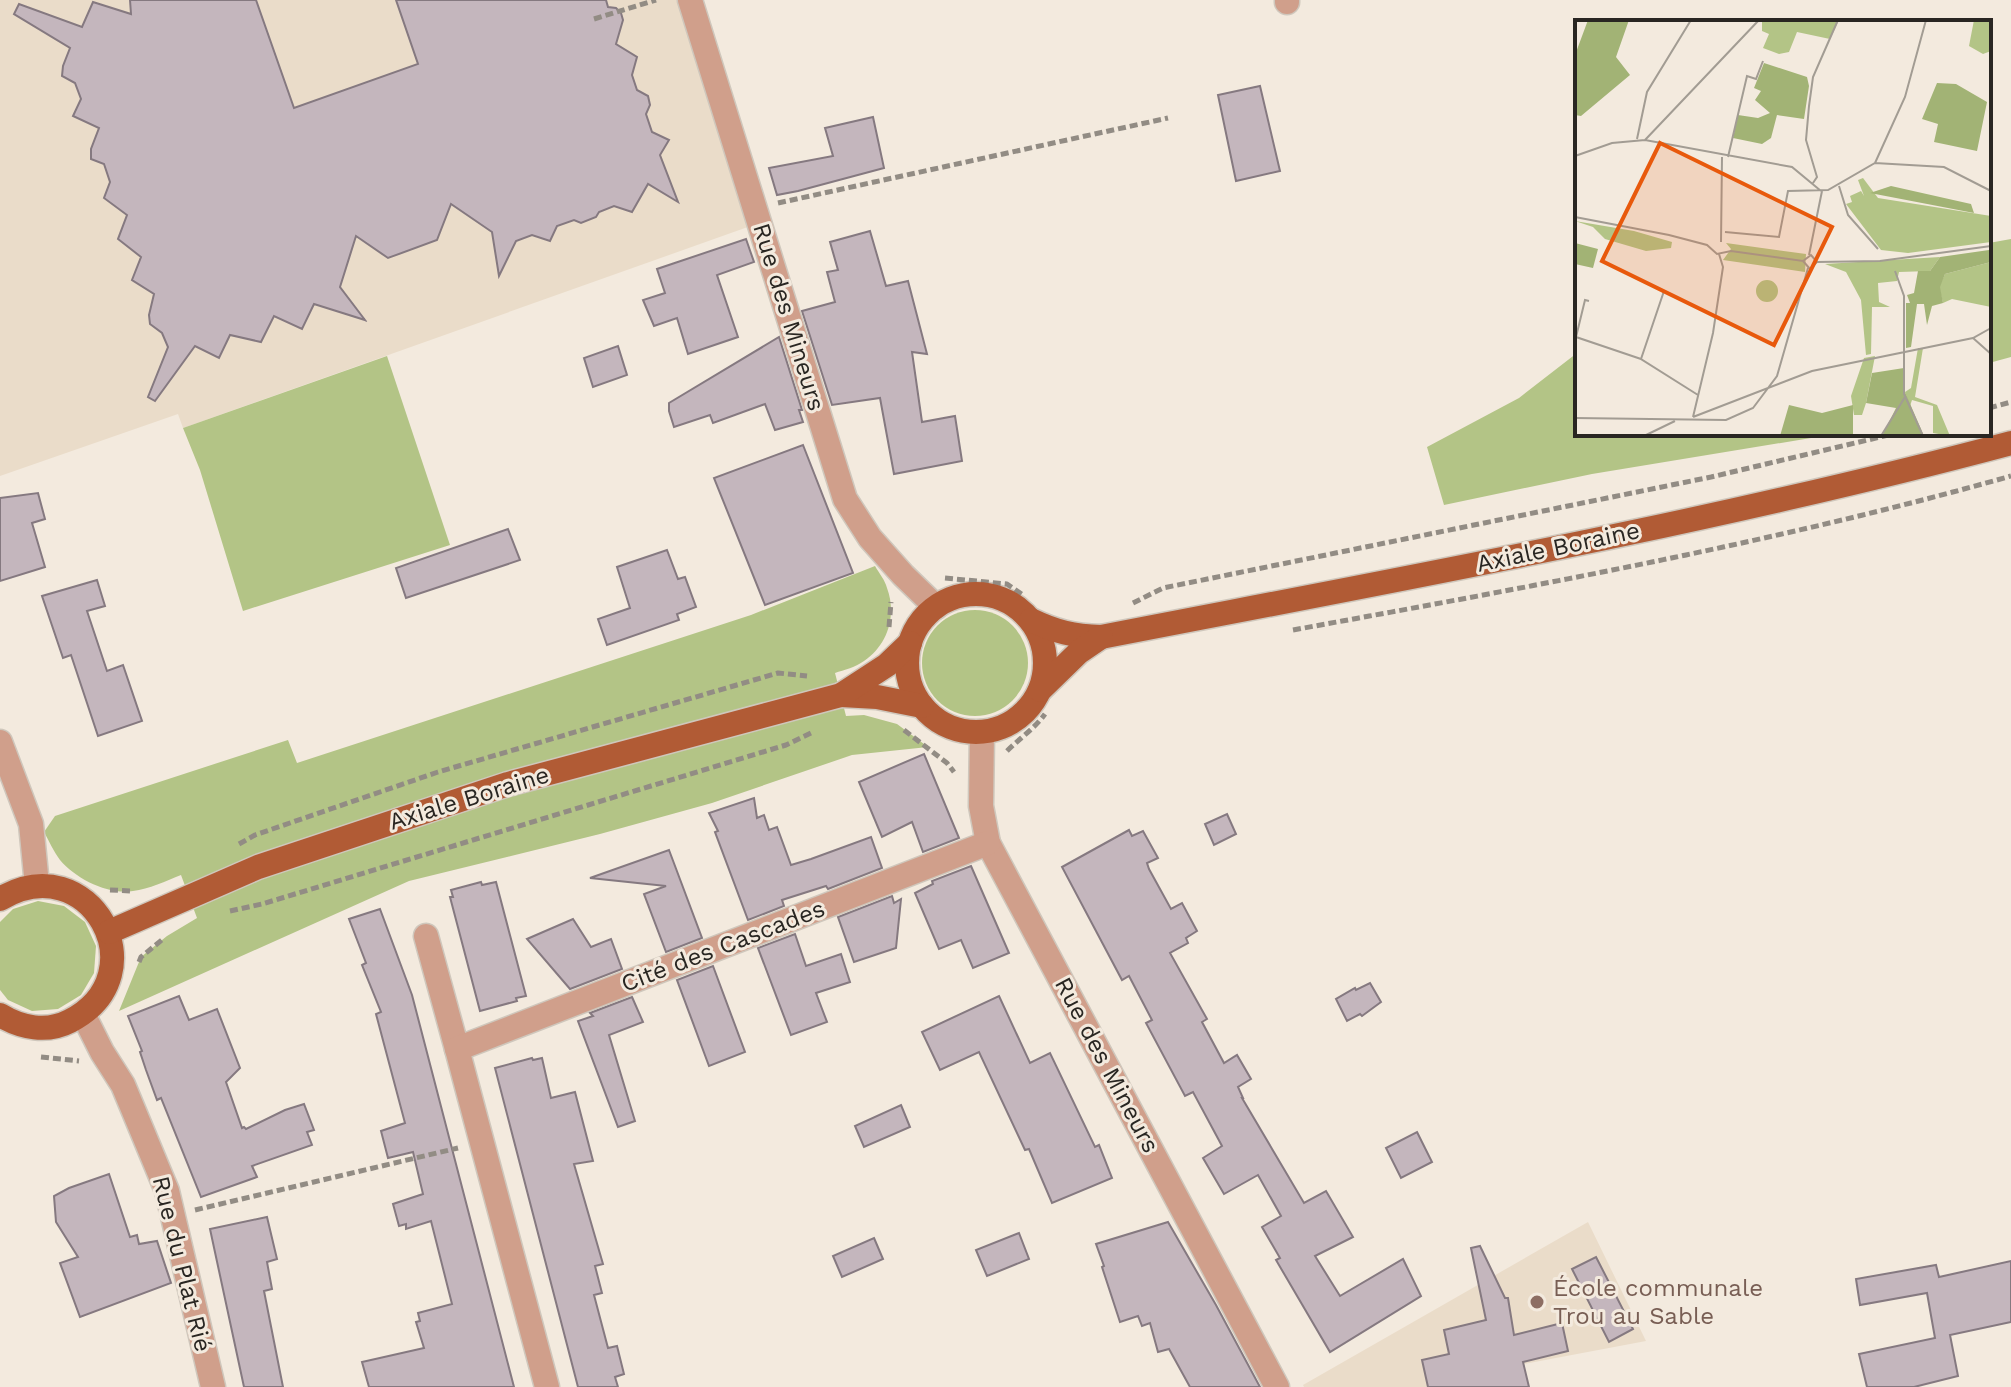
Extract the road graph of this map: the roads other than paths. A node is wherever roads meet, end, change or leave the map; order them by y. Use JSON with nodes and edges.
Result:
{"nodes":[{"id":1,"x":690,"y":0,"type":"edge"},
{"id":2,"x":2011,"y":443,"type":"edge"},
{"id":3,"x":936,"y":607,"type":"junction"},
{"id":4,"x":1031,"y":620,"type":"junction"},
{"id":5,"x":1101,"y":637,"type":"junction"},
{"id":6,"x":910,"y":643,"type":"junction"},
{"id":7,"x":1040,"y":690,"type":"junction"},
{"id":8,"x":841,"y":695,"type":"junction"},
{"id":9,"x":922,"y":706,"type":"junction"},
{"id":10,"x":982,"y":732,"type":"junction"},
{"id":11,"x":0,"y":742,"type":"edge"},
{"id":12,"x":988,"y":843,"type":"junction"},
{"id":13,"x":37,"y":885,"type":"junction"},
{"id":14,"x":0,"y":899,"type":"edge"},
{"id":15,"x":109,"y":932,"type":"junction"},
{"id":16,"x":426,"y":936,"type":"dead end"},
{"id":17,"x":83,"y":1014,"type":"junction"},
{"id":18,"x":0,"y":1015,"type":"edge"},
{"id":19,"x":457,"y":1049,"type":"junction"},
{"id":20,"x":213,"y":1387,"type":"edge"},
{"id":21,"x":547,"y":1387,"type":"edge"},
{"id":22,"x":1277,"y":1387,"type":"edge"}],
"edges":[{"from":1,"to":3,"type":"street","name":"Rue des Mineurs"},
{"from":2,"to":5,"type":"main road","name":"Axiale Boraine"},
{"from":3,"to":4,"type":"main road"},
{"from":3,"to":6,"type":"main road"},
{"from":4,"to":5,"type":"main road"},
{"from":4,"to":7,"type":"main road"},
{"from":5,"to":7,"type":"main road"},
{"from":6,"to":8,"type":"main road"},
{"from":6,"to":9,"type":"main road"},
{"from":7,"to":10,"type":"main road"},
{"from":8,"to":9,"type":"main road"},
{"from":8,"to":15,"type":"main road","name":"Axiale Boraine"},
{"from":9,"to":10,"type":"main road"},
{"from":10,"to":12,"type":"street","name":"Rue des Mineurs"},
{"from":11,"to":13,"type":"street"},
{"from":12,"to":19,"type":"street","name":"Cité des Cascades"},
{"from":12,"to":22,"type":"street","name":"Rue des Mineurs"},
{"from":13,"to":14,"type":"main road"},
{"from":13,"to":15,"type":"main road"},
{"from":15,"to":17,"type":"main road"},
{"from":16,"to":19,"type":"street"},
{"from":17,"to":18,"type":"main road"},
{"from":17,"to":20,"type":"street","name":"Rue du Plat Rié"},
{"from":19,"to":21,"type":"street"}]}
